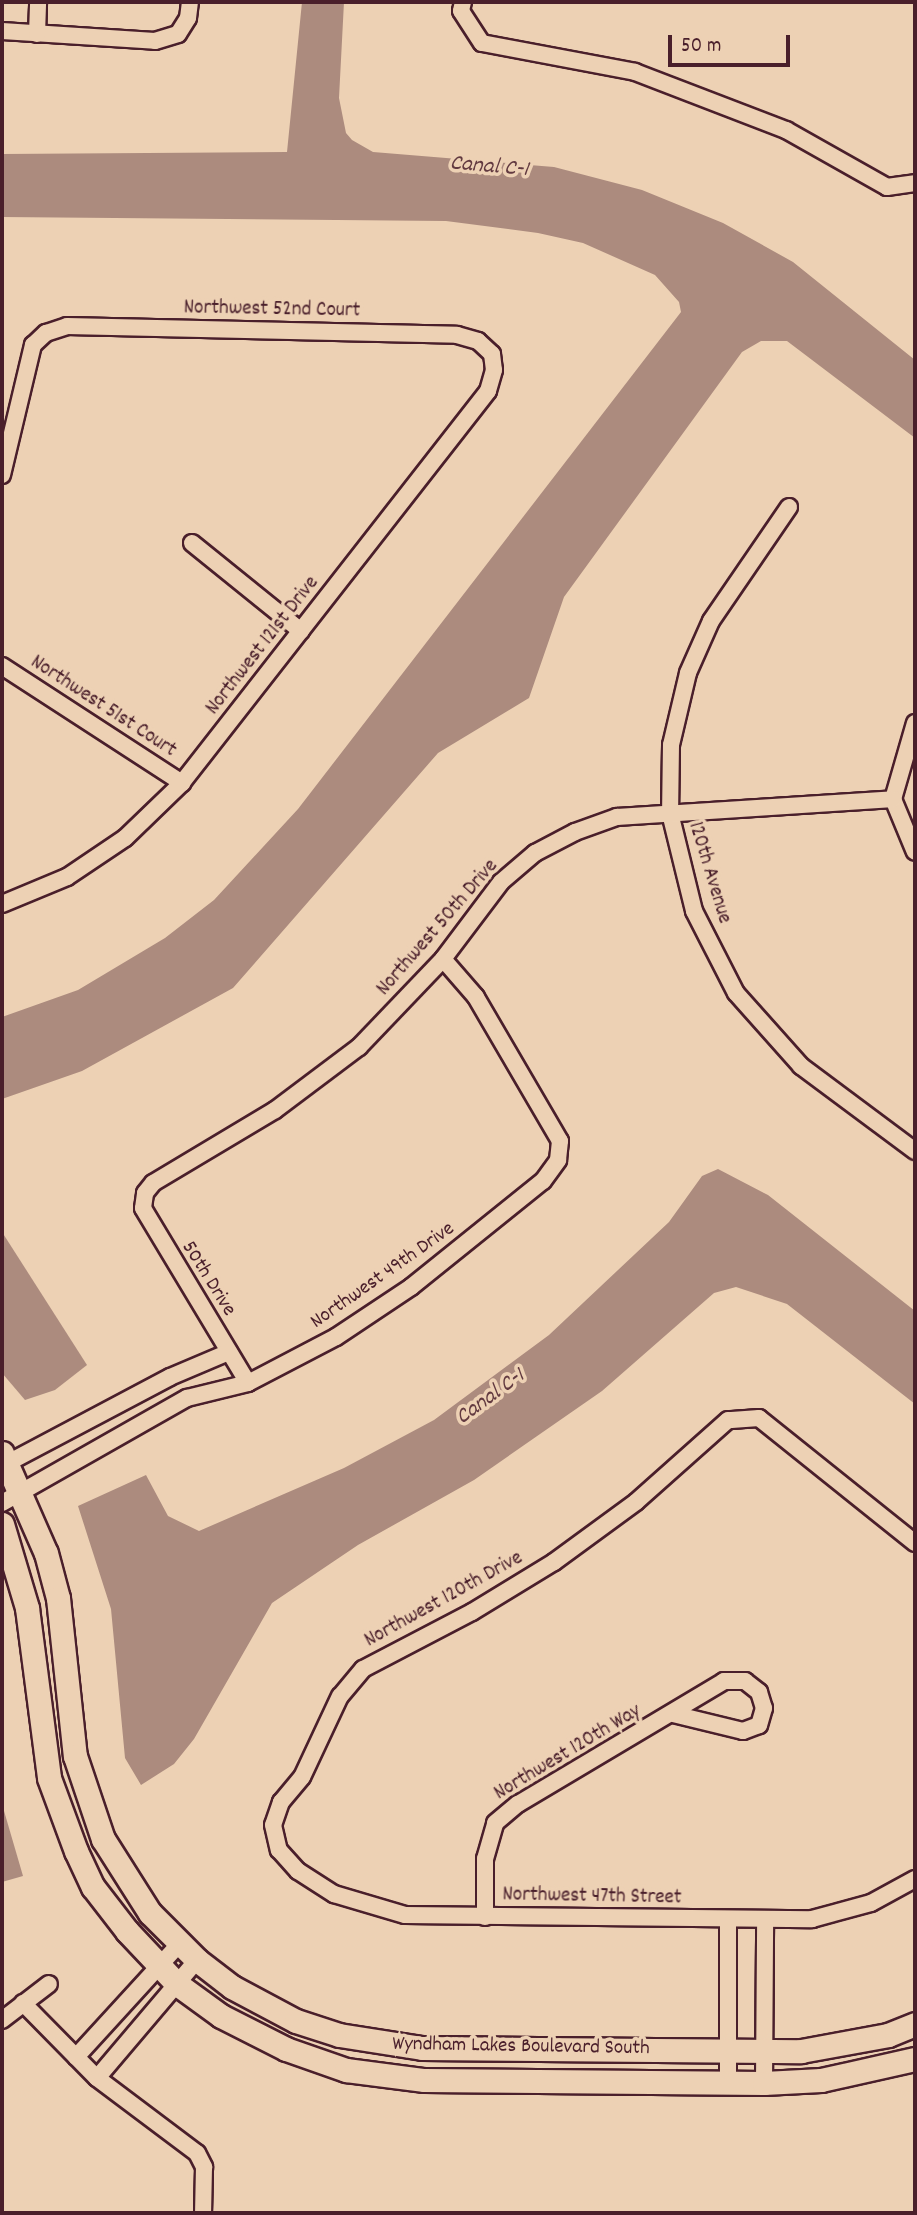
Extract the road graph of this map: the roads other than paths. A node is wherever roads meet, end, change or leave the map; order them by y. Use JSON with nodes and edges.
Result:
{"nodes":[{"id":1,"x":38,"y":2,"type":"edge"},
{"id":2,"x":190,"y":2,"type":"edge"},
{"id":3,"x":463,"y":2,"type":"edge"},
{"id":4,"x":2,"y":31,"type":"edge"},
{"id":5,"x":37,"y":34,"type":"junction"},
{"id":6,"x":914,"y":185,"type":"edge"},
{"id":7,"x":492,"y":354,"type":"joint"},
{"id":8,"x":2,"y":475,"type":"edge"},
{"id":9,"x":789,"y":507,"type":"dead end"},
{"id":10,"x":192,"y":543,"type":"dead end"},
{"id":11,"x":301,"y":631,"type":"junction"},
{"id":12,"x":2,"y":666,"type":"edge"},
{"id":13,"x":915,"y":723,"type":"edge"},
{"id":14,"x":182,"y":783,"type":"junction"},
{"id":15,"x":893,"y":799,"type":"junction"},
{"id":16,"x":670,"y":813,"type":"junction"},
{"id":17,"x":915,"y":852,"type":"edge"},
{"id":18,"x":2,"y":904,"type":"edge"},
{"id":19,"x":443,"y":959,"type":"junction"},
{"id":20,"x":915,"y":1151,"type":"edge"},
{"id":21,"x":145,"y":1193,"type":"joint"},
{"id":22,"x":229,"y":1352,"type":"junction"},
{"id":23,"x":248,"y":1383,"type":"junction"},
{"id":24,"x":4,"y":1461,"type":"edge"},
{"id":25,"x":12,"y":1498,"type":"edge"},
{"id":26,"x":2,"y":1524,"type":"edge"},
{"id":27,"x":915,"y":1543,"type":"edge"},
{"id":28,"x":673,"y":1714,"type":"junction"},
{"id":29,"x":279,"y":1850,"type":"joint"},
{"id":30,"x":915,"y":1879,"type":"edge"},
{"id":31,"x":485,"y":1917,"type":"junction"},
{"id":32,"x":728,"y":1919,"type":"junction"},
{"id":33,"x":765,"y":1920,"type":"junction"},
{"id":34,"x":180,"y":1943,"type":"junction"},
{"id":35,"x":197,"y":1960,"type":"junction"},
{"id":36,"x":158,"y":1966,"type":"junction"},
{"id":37,"x":49,"y":1984,"type":"dead end"},
{"id":38,"x":177,"y":1984,"type":"junction"},
{"id":39,"x":23,"y":2003,"type":"junction"},
{"id":40,"x":2,"y":2020,"type":"edge"},
{"id":41,"x":915,"y":2024,"type":"edge"},
{"id":42,"x":728,"y":2051,"type":"junction"},
{"id":43,"x":764,"y":2051,"type":"junction"},
{"id":44,"x":76,"y":2057,"type":"junction"},
{"id":45,"x":915,"y":2059,"type":"edge"},
{"id":46,"x":97,"y":2078,"type":"junction"},
{"id":47,"x":728,"y":2082,"type":"junction"},
{"id":48,"x":764,"y":2082,"type":"junction"},
{"id":49,"x":203,"y":2213,"type":"edge"}],
"edges":[{"from":1,"to":5,"type":"street"},
{"from":2,"to":5,"type":"street"},
{"from":3,"to":6,"type":"street"},
{"from":4,"to":5,"type":"street"},
{"from":7,"to":8,"type":"street","name":"Northwest 52nd Court"},
{"from":7,"to":11,"type":"street","name":"Northwest 121st Drive"},
{"from":9,"to":16,"type":"street","name":"120th Avenue"},
{"from":10,"to":11,"type":"street"},
{"from":11,"to":14,"type":"street","name":"Northwest 121st Drive"},
{"from":12,"to":14,"type":"street","name":"Northwest 51st Court"},
{"from":13,"to":15,"type":"street"},
{"from":14,"to":18,"type":"street","name":"Northwest 121st Drive"},
{"from":15,"to":16,"type":"street","name":"Northwest 50th Drive"},
{"from":15,"to":17,"type":"street"},
{"from":16,"to":19,"type":"street","name":"Northwest 50th Drive"},
{"from":16,"to":20,"type":"street","name":"120th Avenue"},
{"from":19,"to":21,"type":"street","name":"Northwest 50th Drive"},
{"from":19,"to":23,"type":"street","name":"Northwest 49th Drive"},
{"from":21,"to":22,"type":"street","name":"50th Drive"},
{"from":22,"to":23,"type":"street","name":"50th Drive"},
{"from":22,"to":24,"type":"street"},
{"from":23,"to":25,"type":"street","name":"Northwest 49th Drive"},
{"from":24,"to":25,"type":"street","name":"Wyndham Lakes Boulevard South"},
{"from":25,"to":34,"type":"street","name":"Wyndham Lakes Boulevard South"},
{"from":26,"to":36,"type":"street","name":"Wyndham Lakes Boulevard South"},
{"from":27,"to":29,"type":"street","name":"Northwest 120th Drive"},
{"from":28,"to":28,"type":"street","name":"Northwest 120th Way"},
{"from":28,"to":31,"type":"street","name":"Northwest 120th Way"},
{"from":29,"to":31,"type":"street","name":"Northwest 47th Street"},
{"from":30,"to":33,"type":"street","name":"Northwest 47th Street"},
{"from":31,"to":32,"type":"street","name":"Northwest 47th Street"},
{"from":32,"to":33,"type":"street","name":"Northwest 47th Street"},
{"from":32,"to":42,"type":"street"},
{"from":33,"to":43,"type":"street"},
{"from":34,"to":35,"type":"street","name":"Wyndham Lakes Boulevard South"},
{"from":34,"to":36,"type":"street"},
{"from":35,"to":38,"type":"street"},
{"from":35,"to":42,"type":"street","name":"Wyndham Lakes Boulevard South"},
{"from":36,"to":38,"type":"street","name":"Wyndham Lakes Boulevard South"},
{"from":36,"to":44,"type":"street"},
{"from":37,"to":39,"type":"street"},
{"from":38,"to":46,"type":"street"},
{"from":38,"to":47,"type":"street","name":"Wyndham Lakes Boulevard South"},
{"from":39,"to":40,"type":"street"},
{"from":39,"to":44,"type":"street"},
{"from":41,"to":43,"type":"street","name":"Wyndham Lakes Boulevard South"},
{"from":42,"to":43,"type":"street","name":"Wyndham Lakes Boulevard South"},
{"from":42,"to":47,"type":"street"},
{"from":43,"to":48,"type":"street"},
{"from":44,"to":46,"type":"street"},
{"from":45,"to":48,"type":"street","name":"Wyndham Lakes Boulevard South"},
{"from":46,"to":49,"type":"street"},
{"from":47,"to":48,"type":"street","name":"Wyndham Lakes Boulevard South"}]}
